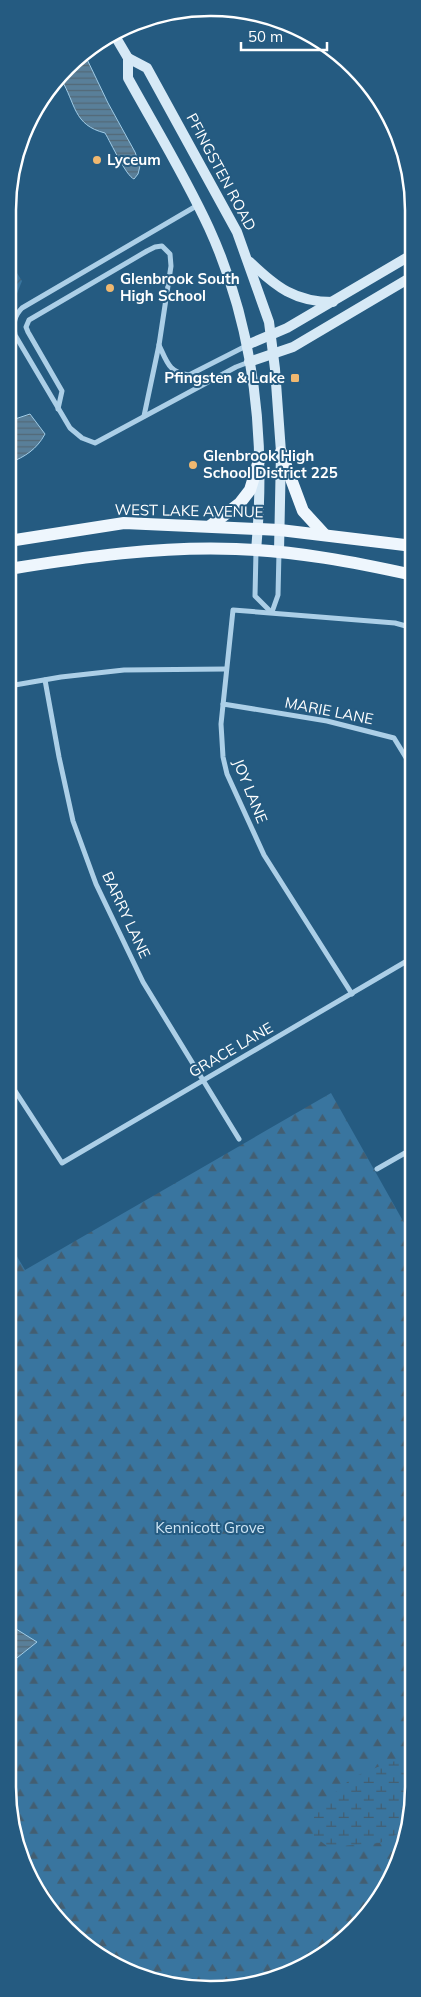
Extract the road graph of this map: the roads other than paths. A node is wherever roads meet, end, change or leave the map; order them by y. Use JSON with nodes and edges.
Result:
{"nodes":[{"id":1,"x":117,"y":40,"type":"edge"},
{"id":2,"x":128,"y":58,"type":"junction"},
{"id":3,"x":198,"y":205,"type":"junction"},
{"id":4,"x":247,"y":259,"type":"junction"},
{"id":5,"x":405,"y":259,"type":"edge"},
{"id":6,"x":405,"y":281,"type":"edge"},
{"id":7,"x":334,"y":302,"type":"junction"},
{"id":8,"x":16,"y":317,"type":"edge"},
{"id":9,"x":270,"y":335,"type":"junction"},
{"id":10,"x":16,"y":336,"type":"edge"},
{"id":11,"x":247,"y":345,"type":"junction"},
{"id":12,"x":159,"y":346,"type":"junction"},
{"id":13,"x":273,"y":353,"type":"junction"},
{"id":14,"x":249,"y":362,"type":"junction"},
{"id":15,"x":58,"y":409,"type":"junction"},
{"id":16,"x":144,"y":416,"type":"junction"},
{"id":17,"x":281,"y":452,"type":"junction"},
{"id":18,"x":260,"y":458,"type":"junction"},
{"id":19,"x":210,"y":526,"type":"junction"},
{"id":20,"x":258,"y":528,"type":"junction"},
{"id":21,"x":280,"y":530,"type":"junction"},
{"id":22,"x":325,"y":535,"type":"junction"},
{"id":23,"x":16,"y":540,"type":"edge"},
{"id":24,"x":405,"y":545,"type":"edge"},
{"id":25,"x":256,"y":551,"type":"junction"},
{"id":26,"x":279,"y":552,"type":"junction"},
{"id":27,"x":16,"y":568,"type":"edge"},
{"id":28,"x":405,"y":573,"type":"edge"},
{"id":29,"x":272,"y":612,"type":"junction"},
{"id":30,"x":405,"y":626,"type":"edge"},
{"id":31,"x":226,"y":669,"type":"junction"},
{"id":32,"x":45,"y":680,"type":"junction"},
{"id":33,"x":16,"y":685,"type":"edge"},
{"id":34,"x":223,"y":704,"type":"junction"},
{"id":35,"x":405,"y":756,"type":"edge"},
{"id":36,"x":405,"y":962,"type":"edge"},
{"id":37,"x":352,"y":994,"type":"junction"},
{"id":38,"x":204,"y":1081,"type":"junction"},
{"id":39,"x":16,"y":1092,"type":"edge"},
{"id":40,"x":239,"y":1140,"type":"dead end"},
{"id":41,"x":405,"y":1153,"type":"edge"},
{"id":42,"x":377,"y":1169,"type":"dead end"}],
"edges":[{"from":1,"to":2,"type":"main road","name":"PFINGSTEN ROAD"},
{"from":2,"to":3,"type":"main road","name":"PFINGSTEN ROAD"},
{"from":2,"to":4,"type":"main road","name":"PFINGSTEN ROAD"},
{"from":3,"to":8,"type":"street"},
{"from":3,"to":11,"type":"main road","name":"PFINGSTEN ROAD"},
{"from":4,"to":7,"type":"main road"},
{"from":4,"to":9,"type":"main road","name":"PFINGSTEN ROAD"},
{"from":5,"to":7,"type":"main road"},
{"from":6,"to":13,"type":"main road"},
{"from":7,"to":9,"type":"main road"},
{"from":9,"to":11,"type":"main road"},
{"from":9,"to":13,"type":"main road","name":"PFINGSTEN ROAD"},
{"from":10,"to":15,"type":"street"},
{"from":11,"to":12,"type":"street"},
{"from":11,"to":14,"type":"main road","name":"PFINGSTEN ROAD"},
{"from":12,"to":15,"type":"street"},
{"from":12,"to":16,"type":"street"},
{"from":13,"to":14,"type":"main road"},
{"from":13,"to":17,"type":"main road","name":"PFINGSTEN ROAD"},
{"from":14,"to":16,"type":"street"},
{"from":14,"to":18,"type":"main road","name":"PFINGSTEN ROAD"},
{"from":15,"to":16,"type":"street"},
{"from":17,"to":21,"type":"main road","name":"PFINGSTEN ROAD"},
{"from":17,"to":22,"type":"main road"},
{"from":18,"to":19,"type":"main road"},
{"from":18,"to":20,"type":"main road","name":"PFINGSTEN ROAD"},
{"from":19,"to":20,"type":"main road","name":"WEST LAKE AVENUE"},
{"from":19,"to":23,"type":"main road","name":"WEST LAKE AVENUE"},
{"from":20,"to":21,"type":"main road","name":"WEST LAKE AVENUE"},
{"from":20,"to":25,"type":"main road","name":"PFINGSTEN ROAD"},
{"from":21,"to":22,"type":"main road","name":"WEST LAKE AVENUE"},
{"from":21,"to":26,"type":"main road","name":"PFINGSTEN ROAD"},
{"from":22,"to":24,"type":"main road","name":"WEST LAKE AVENUE"},
{"from":25,"to":26,"type":"main road"},
{"from":25,"to":27,"type":"main road"},
{"from":25,"to":29,"type":"street","name":"PFINGSTEN ROAD"},
{"from":26,"to":28,"type":"main road"},
{"from":26,"to":29,"type":"street","name":"PFINGSTEN ROAD"},
{"from":29,"to":30,"type":"street"},
{"from":29,"to":31,"type":"street","name":"JOY LANE"},
{"from":31,"to":32,"type":"street"},
{"from":31,"to":34,"type":"street","name":"JOY LANE"},
{"from":32,"to":33,"type":"street"},
{"from":32,"to":38,"type":"street","name":"BARRY LANE"},
{"from":34,"to":35,"type":"street","name":"MARIE LANE"},
{"from":34,"to":37,"type":"street","name":"JOY LANE"},
{"from":36,"to":37,"type":"street","name":"GRACE LANE"},
{"from":37,"to":38,"type":"street","name":"GRACE LANE"},
{"from":38,"to":39,"type":"street","name":"GRACE LANE"},
{"from":38,"to":40,"type":"street","name":"BARRY LANE"},
{"from":41,"to":42,"type":"street"}]}
